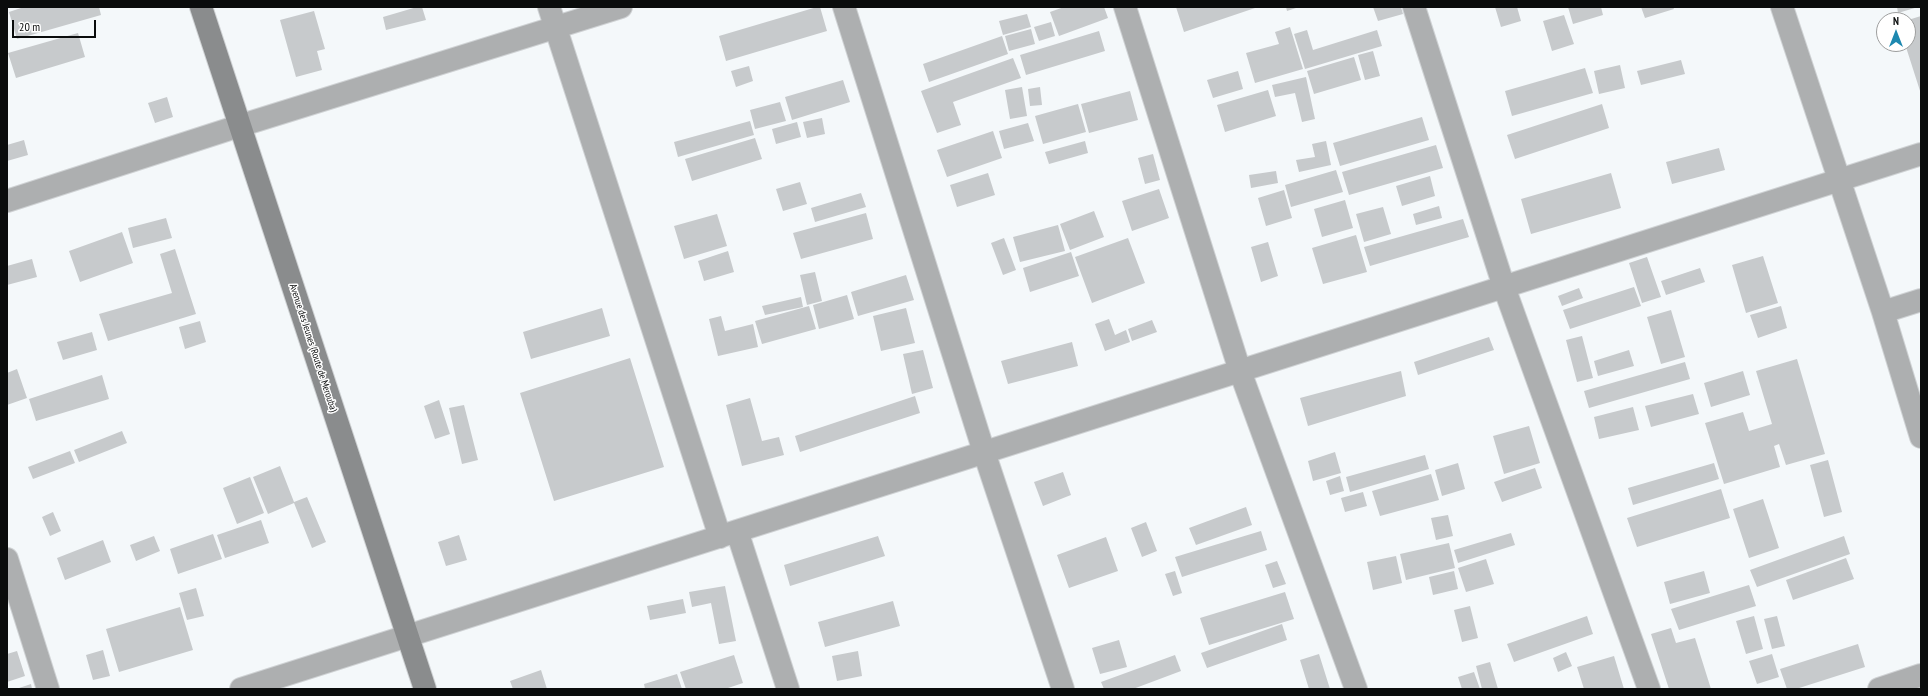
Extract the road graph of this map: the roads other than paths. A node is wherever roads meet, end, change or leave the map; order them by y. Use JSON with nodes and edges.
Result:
{"nodes":[{"id":1,"x":201,"y":7,"type":"edge"},
{"id":2,"x":549,"y":7,"type":"edge"},
{"id":3,"x":621,"y":7,"type":"edge"},
{"id":4,"x":844,"y":7,"type":"edge"},
{"id":5,"x":1125,"y":7,"type":"edge"},
{"id":6,"x":1414,"y":7,"type":"edge"},
{"id":7,"x":1782,"y":7,"type":"edge"},
{"id":8,"x":555,"y":28,"type":"junction"},
{"id":9,"x":240,"y":126,"type":"junction"},
{"id":10,"x":1921,"y":154,"type":"edge"},
{"id":11,"x":1839,"y":180,"type":"junction"},
{"id":12,"x":7,"y":201,"type":"edge"},
{"id":13,"x":1504,"y":287,"type":"junction"},
{"id":14,"x":1921,"y":300,"type":"edge"},
{"id":15,"x":1883,"y":312,"type":"junction"},
{"id":16,"x":1240,"y":371,"type":"junction"},
{"id":17,"x":1921,"y":437,"type":"edge"},
{"id":18,"x":984,"y":452,"type":"junction"},
{"id":19,"x":729,"y":534,"type":"junction"},
{"id":20,"x":7,"y":559,"type":"edge"},
{"id":21,"x":408,"y":636,"type":"junction"},
{"id":22,"x":1921,"y":676,"type":"edge"},
{"id":23,"x":48,"y":689,"type":"edge"},
{"id":24,"x":241,"y":689,"type":"edge"},
{"id":25,"x":425,"y":689,"type":"edge"},
{"id":26,"x":788,"y":689,"type":"edge"},
{"id":27,"x":1063,"y":689,"type":"edge"},
{"id":28,"x":1356,"y":689,"type":"edge"},
{"id":29,"x":1649,"y":689,"type":"edge"},
{"id":30,"x":1879,"y":689,"type":"edge"}],
"edges":[{"from":1,"to":9,"type":"main road","name":"Avenue des Jeunes (Route de Merouba)"},
{"from":2,"to":8,"type":"street"},
{"from":3,"to":8,"type":"street"},
{"from":4,"to":18,"type":"street"},
{"from":5,"to":16,"type":"street"},
{"from":6,"to":13,"type":"street"},
{"from":7,"to":11,"type":"street"},
{"from":8,"to":9,"type":"street"},
{"from":8,"to":19,"type":"street"},
{"from":9,"to":12,"type":"street"},
{"from":9,"to":21,"type":"main road","name":"Avenue des Jeunes (Route de Merouba)"},
{"from":10,"to":11,"type":"street"},
{"from":11,"to":13,"type":"street"},
{"from":11,"to":15,"type":"street"},
{"from":13,"to":16,"type":"street"},
{"from":13,"to":29,"type":"street"},
{"from":14,"to":15,"type":"street"},
{"from":15,"to":17,"type":"street"},
{"from":16,"to":18,"type":"street"},
{"from":16,"to":28,"type":"street"},
{"from":18,"to":19,"type":"street"},
{"from":18,"to":27,"type":"street"},
{"from":19,"to":21,"type":"street"},
{"from":19,"to":26,"type":"street"},
{"from":20,"to":23,"type":"street"},
{"from":21,"to":24,"type":"street"},
{"from":21,"to":25,"type":"main road","name":"Avenue des Jeunes (Route de Merouba)"},
{"from":22,"to":30,"type":"street"}]}
